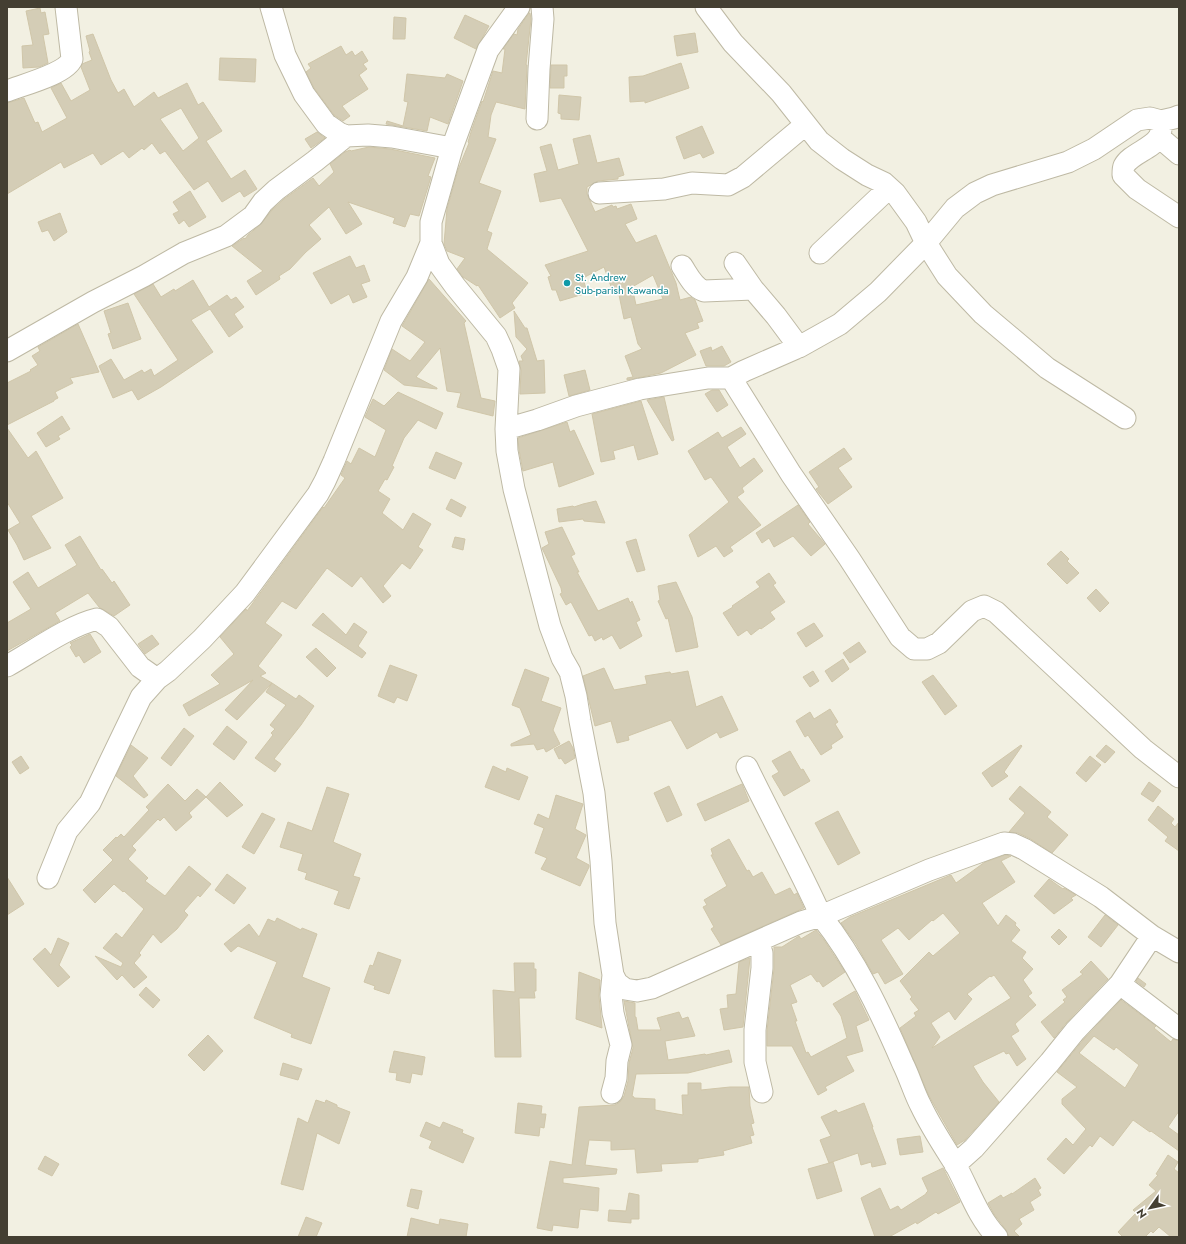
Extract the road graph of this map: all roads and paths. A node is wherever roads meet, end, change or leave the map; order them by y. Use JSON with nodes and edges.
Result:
{"nodes":[{"id":1,"x":66,"y":7,"type":"edge"},
{"id":2,"x":271,"y":7,"type":"edge"},
{"id":3,"x":518,"y":7,"type":"edge"},
{"id":4,"x":542,"y":7,"type":"edge"},
{"id":5,"x":706,"y":7,"type":"edge"},
{"id":6,"x":7,"y":91,"type":"edge"},
{"id":7,"x":537,"y":119,"type":"dead end"},
{"id":8,"x":1166,"y":124,"type":"edge"},
{"id":9,"x":805,"y":125,"type":"junction"},
{"id":10,"x":346,"y":136,"type":"junction"},
{"id":11,"x":452,"y":148,"type":"junction"},
{"id":12,"x":1179,"y":154,"type":"edge"},
{"id":13,"x":889,"y":188,"type":"junction"},
{"id":14,"x":599,"y":193,"type":"dead end"},
{"id":15,"x":1179,"y":217,"type":"edge"},
{"id":16,"x":431,"y":243,"type":"junction"},
{"id":17,"x":926,"y":243,"type":"junction"},
{"id":18,"x":820,"y":253,"type":"dead end"},
{"id":19,"x":735,"y":263,"type":"dead end"},
{"id":20,"x":682,"y":266,"type":"dead end"},
{"id":21,"x":752,"y":289,"type":"junction"},
{"id":22,"x":799,"y":347,"type":"junction"},
{"id":23,"x":7,"y":351,"type":"edge"},
{"id":24,"x":731,"y":378,"type":"junction"},
{"id":25,"x":1126,"y":418,"type":"dead end"},
{"id":26,"x":506,"y":429,"type":"junction"},
{"id":27,"x":7,"y":666,"type":"edge"},
{"id":28,"x":157,"y":679,"type":"junction"},
{"id":29,"x":747,"y":767,"type":"dead end"},
{"id":30,"x":1179,"y":777,"type":"edge"},
{"id":31,"x":48,"y":878,"type":"dead end"},
{"id":32,"x":821,"y":916,"type":"junction"},
{"id":33,"x":1152,"y":936,"type":"junction"},
{"id":34,"x":758,"y":942,"type":"junction"},
{"id":35,"x":1179,"y":952,"type":"edge"},
{"id":36,"x":613,"y":974,"type":"junction"},
{"id":37,"x":1120,"y":984,"type":"junction"},
{"id":38,"x":1179,"y":1029,"type":"edge"},
{"id":39,"x":762,"y":1092,"type":"dead end"},
{"id":40,"x":612,"y":1093,"type":"dead end"},
{"id":41,"x":955,"y":1165,"type":"junction"},
{"id":42,"x":998,"y":1237,"type":"edge"}],
"edges":[{"from":1,"to":6,"type":"street"},
{"from":2,"to":10,"type":"street"},
{"from":3,"to":11,"type":"street"},
{"from":4,"to":7,"type":"street"},
{"from":5,"to":9,"type":"street"},
{"from":8,"to":12,"type":"street"},
{"from":8,"to":15,"type":"street"},
{"from":8,"to":17,"type":"street"},
{"from":9,"to":13,"type":"street"},
{"from":9,"to":14,"type":"street"},
{"from":10,"to":11,"type":"street"},
{"from":10,"to":23,"type":"street"},
{"from":11,"to":16,"type":"street"},
{"from":13,"to":17,"type":"street"},
{"from":13,"to":18,"type":"street"},
{"from":16,"to":26,"type":"street"},
{"from":16,"to":28,"type":"street"},
{"from":17,"to":22,"type":"street"},
{"from":17,"to":25,"type":"street"},
{"from":19,"to":21,"type":"street"},
{"from":20,"to":21,"type":"street"},
{"from":21,"to":22,"type":"street"},
{"from":22,"to":24,"type":"street"},
{"from":24,"to":26,"type":"street"},
{"from":24,"to":30,"type":"street"},
{"from":26,"to":36,"type":"street"},
{"from":27,"to":28,"type":"street"},
{"from":28,"to":31,"type":"street"},
{"from":29,"to":32,"type":"street"},
{"from":32,"to":33,"type":"street"},
{"from":32,"to":34,"type":"street"},
{"from":32,"to":41,"type":"street"},
{"from":33,"to":35,"type":"street"},
{"from":33,"to":37,"type":"street"},
{"from":34,"to":36,"type":"street"},
{"from":34,"to":39,"type":"street"},
{"from":36,"to":40,"type":"street"},
{"from":37,"to":38,"type":"street"},
{"from":37,"to":41,"type":"street"},
{"from":41,"to":42,"type":"street"}]}
